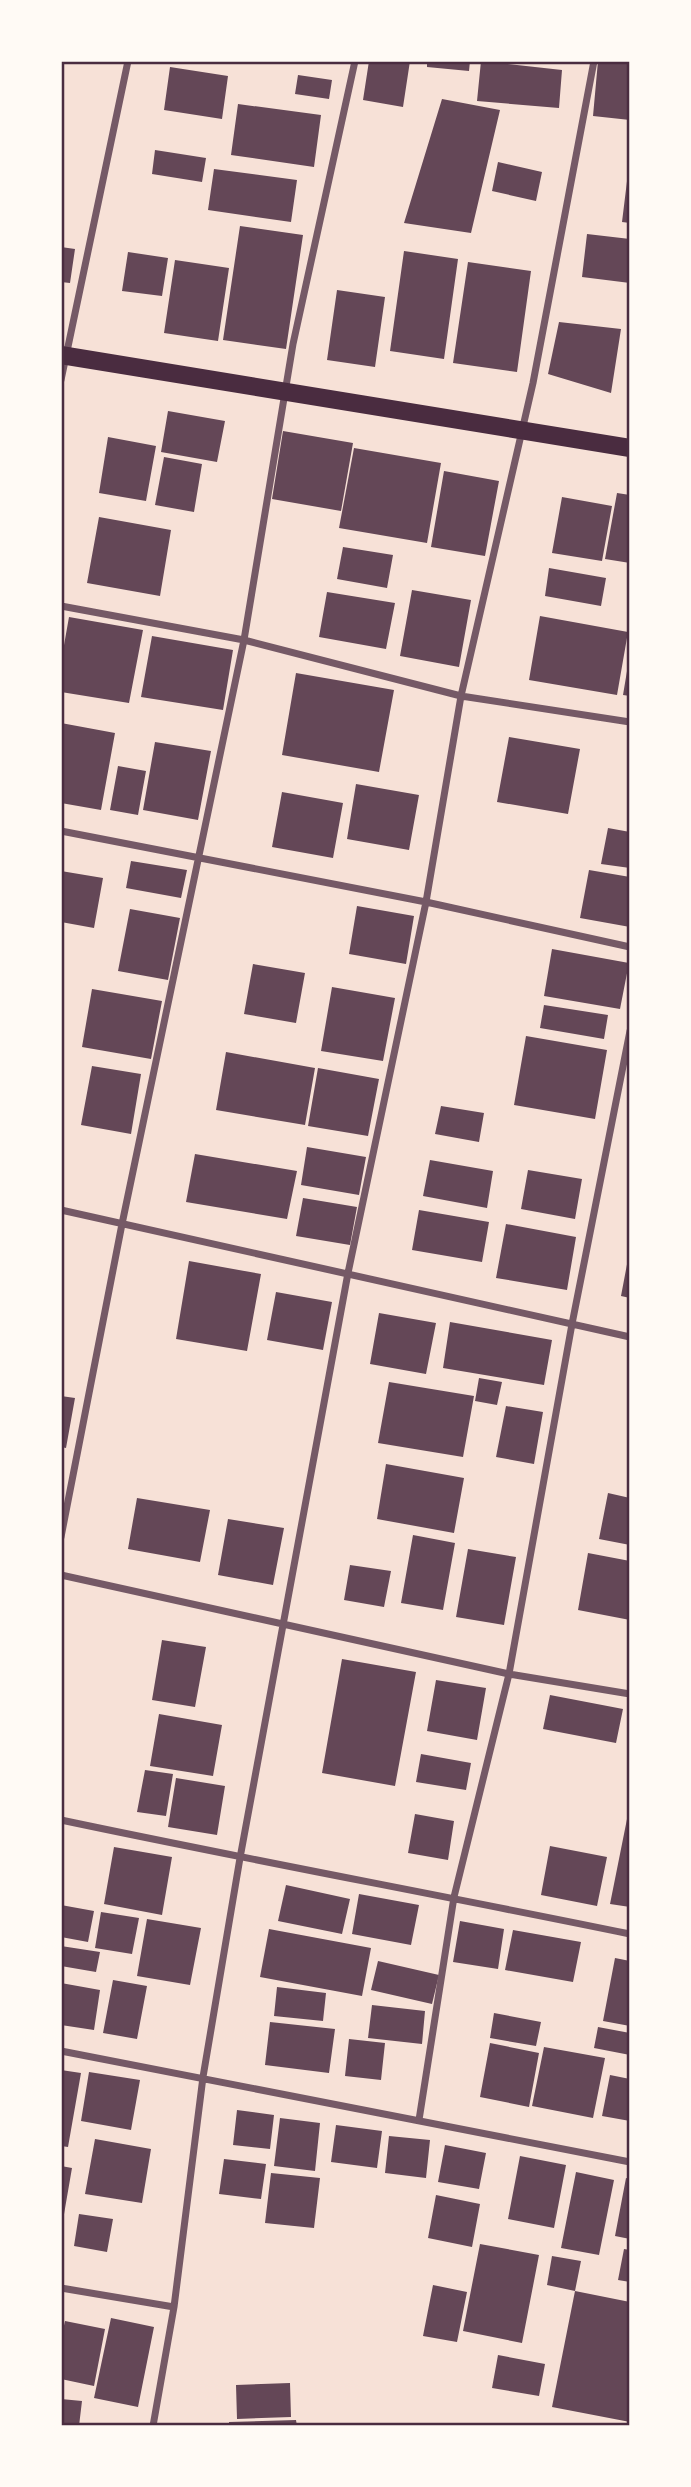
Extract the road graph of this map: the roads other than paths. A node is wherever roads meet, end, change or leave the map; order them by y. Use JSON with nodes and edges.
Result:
{"nodes":[{"id":1,"x":128,"y":61,"type":"edge"},
{"id":2,"x":355,"y":61,"type":"edge"},
{"id":3,"x":594,"y":61,"type":"edge"},
{"id":4,"x":64,"y":356,"type":"edge"},
{"id":5,"x":61,"y":380,"type":"edge"},
{"id":6,"x":285,"y":391,"type":"junction"},
{"id":7,"x":524,"y":431,"type":"junction"},
{"id":8,"x":630,"y":448,"type":"edge"},
{"id":9,"x":61,"y":606,"type":"edge"},
{"id":10,"x":244,"y":640,"type":"junction"},
{"id":11,"x":461,"y":696,"type":"junction"},
{"id":12,"x":630,"y":722,"type":"edge"},
{"id":13,"x":61,"y":831,"type":"edge"},
{"id":14,"x":198,"y":859,"type":"junction"},
{"id":15,"x":426,"y":902,"type":"junction"},
{"id":16,"x":630,"y":947,"type":"edge"},
{"id":17,"x":630,"y":1031,"type":"edge"},
{"id":18,"x":61,"y":1210,"type":"edge"},
{"id":19,"x":122,"y":1224,"type":"junction"},
{"id":20,"x":348,"y":1273,"type":"junction"},
{"id":21,"x":572,"y":1324,"type":"junction"},
{"id":22,"x":630,"y":1337,"type":"edge"},
{"id":23,"x":61,"y":1537,"type":"edge"},
{"id":24,"x":61,"y":1575,"type":"edge"},
{"id":25,"x":284,"y":1625,"type":"junction"},
{"id":26,"x":509,"y":1674,"type":"junction"},
{"id":27,"x":630,"y":1693,"type":"edge"},
{"id":28,"x":61,"y":1820,"type":"edge"},
{"id":29,"x":240,"y":1858,"type":"junction"},
{"id":30,"x":454,"y":1897,"type":"junction"},
{"id":31,"x":630,"y":1934,"type":"edge"},
{"id":32,"x":61,"y":2051,"type":"edge"},
{"id":33,"x":203,"y":2077,"type":"junction"},
{"id":34,"x":419,"y":2120,"type":"junction"},
{"id":35,"x":630,"y":2162,"type":"edge"},
{"id":36,"x":61,"y":2288,"type":"edge"},
{"id":37,"x":174,"y":2307,"type":"junction"},
{"id":38,"x":153,"y":2426,"type":"edge"}],
"edges":[{"from":1,"to":4,"type":"street"},
{"from":2,"to":6,"type":"street"},
{"from":3,"to":7,"type":"street"},
{"from":4,"to":5,"type":"street"},
{"from":4,"to":6,"type":"main road"},
{"from":6,"to":7,"type":"main road"},
{"from":6,"to":10,"type":"street"},
{"from":7,"to":8,"type":"main road"},
{"from":7,"to":11,"type":"street"},
{"from":9,"to":10,"type":"street"},
{"from":10,"to":11,"type":"street"},
{"from":10,"to":14,"type":"street"},
{"from":11,"to":12,"type":"street"},
{"from":11,"to":15,"type":"street"},
{"from":13,"to":14,"type":"street"},
{"from":14,"to":15,"type":"street"},
{"from":14,"to":19,"type":"street"},
{"from":15,"to":16,"type":"street"},
{"from":15,"to":20,"type":"street"},
{"from":17,"to":21,"type":"street"},
{"from":18,"to":19,"type":"street"},
{"from":19,"to":20,"type":"street"},
{"from":19,"to":23,"type":"street"},
{"from":20,"to":21,"type":"street"},
{"from":20,"to":25,"type":"street"},
{"from":21,"to":22,"type":"street"},
{"from":21,"to":26,"type":"street"},
{"from":24,"to":25,"type":"street"},
{"from":25,"to":26,"type":"street"},
{"from":25,"to":29,"type":"street"},
{"from":26,"to":27,"type":"street"},
{"from":26,"to":30,"type":"street"},
{"from":28,"to":29,"type":"street"},
{"from":29,"to":30,"type":"street"},
{"from":29,"to":33,"type":"street"},
{"from":30,"to":31,"type":"street"},
{"from":30,"to":34,"type":"street"},
{"from":32,"to":33,"type":"street"},
{"from":33,"to":34,"type":"street"},
{"from":33,"to":37,"type":"street"},
{"from":34,"to":35,"type":"street"},
{"from":36,"to":37,"type":"street"},
{"from":37,"to":38,"type":"street"}]}
